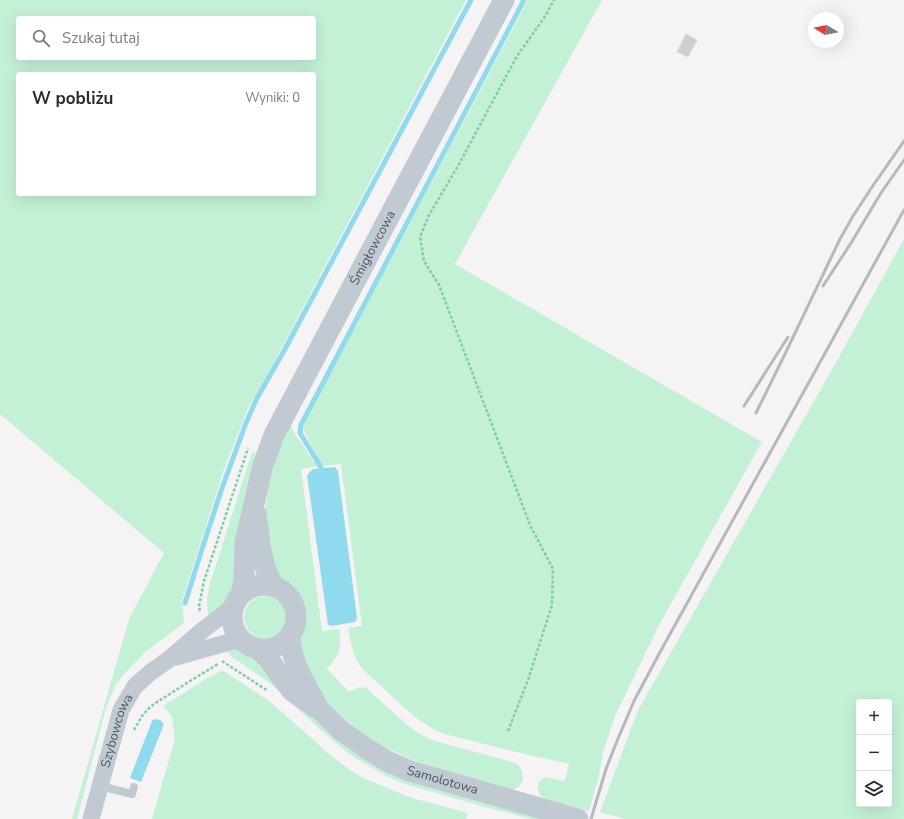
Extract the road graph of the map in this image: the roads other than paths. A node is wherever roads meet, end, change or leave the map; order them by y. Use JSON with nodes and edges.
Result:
{"nodes":[{"id":1,"x":504,"y":0,"type":"edge"},
{"id":2,"x":254,"y":502,"type":"junction"},
{"id":3,"x":274,"y":586,"type":"junction"},
{"id":4,"x":237,"y":600,"type":"junction"},
{"id":5,"x":290,"y":637,"type":"junction"},
{"id":6,"x":250,"y":645,"type":"junction"},
{"id":7,"x":168,"y":660,"type":"junction"},
{"id":8,"x":320,"y":711,"type":"junction"},
{"id":9,"x":100,"y":786,"type":"junction"},
{"id":10,"x":134,"y":787,"type":"dead end"},
{"id":11,"x":91,"y":819,"type":"edge"},
{"id":12,"x":578,"y":819,"type":"edge"}],
"edges":[{"from":1,"to":2,"type":"street","name":"Śmigłowcowa"},
{"from":2,"to":3,"type":"street","name":"Śmigłowcowa"},
{"from":2,"to":4,"type":"street","name":"Śmigłowcowa"},
{"from":3,"to":4,"type":"street"},
{"from":3,"to":5,"type":"street"},
{"from":4,"to":6,"type":"street"},
{"from":4,"to":7,"type":"street","name":"Szybowcowa"},
{"from":5,"to":6,"type":"street"},
{"from":5,"to":8,"type":"street","name":"Samolotowa"},
{"from":6,"to":7,"type":"street","name":"Szybowcowa"},
{"from":6,"to":8,"type":"street","name":"Samolotowa"},
{"from":7,"to":9,"type":"street","name":"Szybowcowa"},
{"from":8,"to":12,"type":"street","name":"Samolotowa"},
{"from":9,"to":10,"type":"lane"},
{"from":9,"to":11,"type":"street","name":"Szybowcowa"}]}
